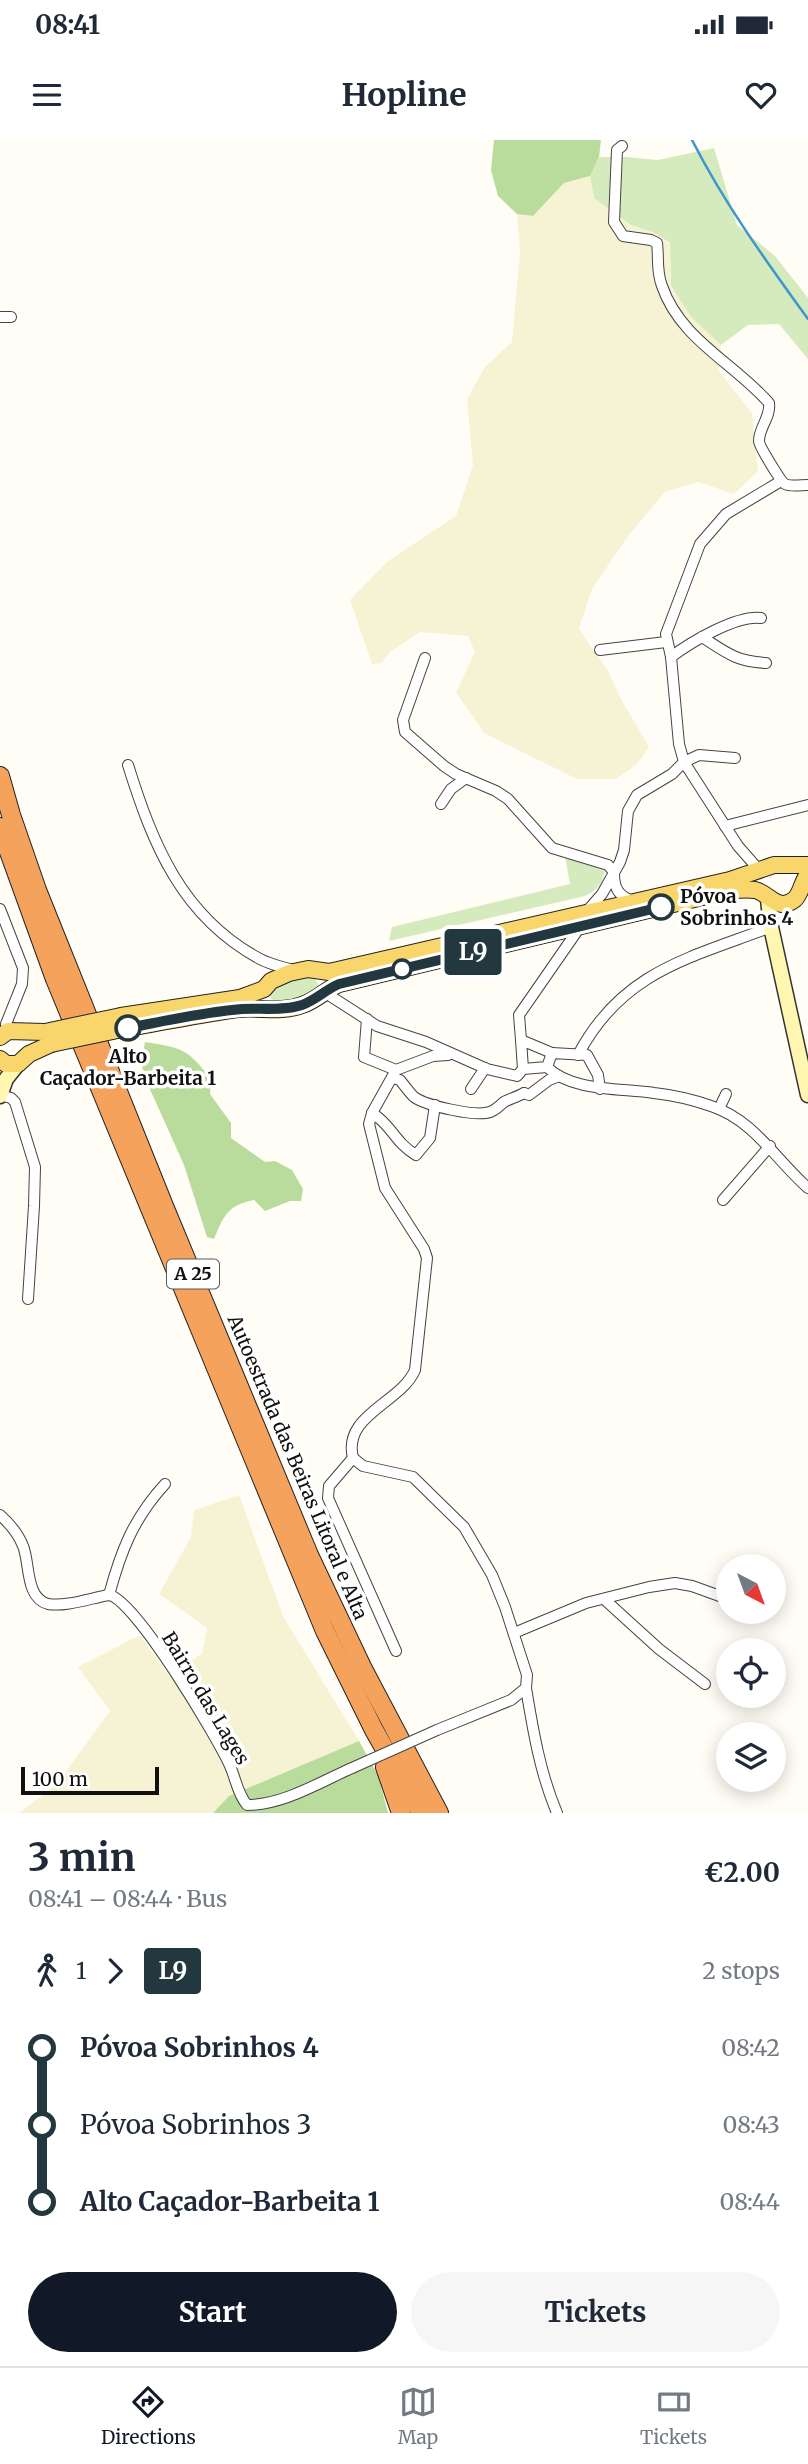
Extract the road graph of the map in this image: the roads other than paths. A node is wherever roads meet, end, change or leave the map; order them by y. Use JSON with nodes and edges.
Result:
{"nodes":[{"id":1,"x":622,"y":146,"type":"dead end"},
{"id":2,"x":781,"y":481,"type":"junction"},
{"id":3,"x":808,"y":485,"type":"edge"},
{"id":4,"x":761,"y":618,"type":"dead end"},
{"id":5,"x":702,"y":637,"type":"junction"},
{"id":6,"x":666,"y":642,"type":"junction"},
{"id":7,"x":600,"y":650,"type":"dead end"},
{"id":8,"x":671,"y":657,"type":"junction"},
{"id":9,"x":425,"y":658,"type":"dead end"},
{"id":10,"x":766,"y":663,"type":"dead end"},
{"id":11,"x":735,"y":758,"type":"dead end"},
{"id":12,"x":684,"y":762,"type":"junction"},
{"id":13,"x":128,"y":765,"type":"dead end"},
{"id":14,"x":0,"y":776,"type":"edge"},
{"id":15,"x":466,"y":778,"type":"junction"},
{"id":16,"x":441,"y":804,"type":"dead end"},
{"id":17,"x":808,"y":806,"type":"edge"},
{"id":18,"x":725,"y":826,"type":"junction"},
{"id":19,"x":0,"y":827,"type":"edge"},
{"id":20,"x":738,"y":846,"type":"junction"},
{"id":21,"x":788,"y":865,"type":"junction"},
{"id":22,"x":808,"y":865,"type":"edge"},
{"id":23,"x":764,"y":870,"type":"junction"},
{"id":24,"x":614,"y":872,"type":"junction"},
{"id":25,"x":730,"y":880,"type":"junction"},
{"id":26,"x":805,"y":880,"type":"edge"},
{"id":27,"x":766,"y":896,"type":"junction"},
{"id":28,"x":633,"y":902,"type":"junction"},
{"id":29,"x":786,"y":904,"type":"junction"},
{"id":30,"x":0,"y":909,"type":"edge"},
{"id":31,"x":582,"y":920,"type":"junction"},
{"id":32,"x":771,"y":927,"type":"junction"},
{"id":33,"x":548,"y":934,"type":"junction"},
{"id":34,"x":559,"y":955,"type":"junction"},
{"id":35,"x":260,"y":959,"type":"junction"},
{"id":36,"x":298,"y":971,"type":"junction"},
{"id":37,"x":319,"y":971,"type":"junction"},
{"id":38,"x":355,"y":980,"type":"junction"},
{"id":39,"x":265,"y":986,"type":"junction"},
{"id":40,"x":324,"y":991,"type":"junction"},
{"id":41,"x":345,"y":1004,"type":"junction"},
{"id":42,"x":270,"y":1007,"type":"junction"},
{"id":43,"x":367,"y":1018,"type":"junction"},
{"id":44,"x":124,"y":1022,"type":"junction"},
{"id":45,"x":9,"y":1033,"type":"edge"},
{"id":46,"x":48,"y":1038,"type":"junction"},
{"id":47,"x":521,"y":1040,"type":"junction"},
{"id":48,"x":552,"y":1053,"type":"junction"},
{"id":49,"x":452,"y":1055,"type":"junction"},
{"id":50,"x":578,"y":1055,"type":"junction"},
{"id":51,"x":23,"y":1059,"type":"junction"},
{"id":52,"x":0,"y":1061,"type":"edge"},
{"id":53,"x":547,"y":1067,"type":"junction"},
{"id":54,"x":485,"y":1068,"type":"junction"},
{"id":55,"x":520,"y":1072,"type":"junction"},
{"id":56,"x":394,"y":1074,"type":"junction"},
{"id":57,"x":557,"y":1077,"type":"junction"},
{"id":58,"x":471,"y":1089,"type":"dead end"},
{"id":59,"x":600,"y":1089,"type":"junction"},
{"id":60,"x":1,"y":1092,"type":"edge"},
{"id":61,"x":524,"y":1093,"type":"junction"},
{"id":62,"x":726,"y":1094,"type":"dead end"},
{"id":63,"x":808,"y":1095,"type":"edge"},
{"id":64,"x":435,"y":1105,"type":"junction"},
{"id":65,"x":719,"y":1109,"type":"junction"},
{"id":66,"x":371,"y":1116,"type":"junction"},
{"id":67,"x":770,"y":1146,"type":"junction"},
{"id":68,"x":808,"y":1188,"type":"edge"},
{"id":69,"x":723,"y":1200,"type":"dead end"},
{"id":70,"x":28,"y":1299,"type":"dead end"},
{"id":71,"x":353,"y":1458,"type":"junction"},
{"id":72,"x":164,"y":1485,"type":"dead end"},
{"id":73,"x":0,"y":1515,"type":"edge"},
{"id":74,"x":109,"y":1595,"type":"junction"},
{"id":75,"x":716,"y":1595,"type":"edge"},
{"id":76,"x":604,"y":1599,"type":"junction"},
{"id":77,"x":514,"y":1633,"type":"junction"},
{"id":78,"x":396,"y":1651,"type":"dead end"},
{"id":79,"x":705,"y":1684,"type":"dead end"},
{"id":80,"x":526,"y":1688,"type":"junction"},
{"id":81,"x":374,"y":1730,"type":"junction"},
{"id":82,"x":401,"y":1813,"type":"edge"},
{"id":83,"x":421,"y":1813,"type":"edge"},
{"id":84,"x":439,"y":1813,"type":"edge"},
{"id":85,"x":557,"y":1813,"type":"edge"}],
"edges":[{"from":1,"to":2,"type":"street"},
{"from":2,"to":3,"type":"street"},
{"from":2,"to":6,"type":"street"},
{"from":4,"to":5,"type":"street"},
{"from":5,"to":8,"type":"street"},
{"from":5,"to":10,"type":"street"},
{"from":6,"to":7,"type":"street"},
{"from":6,"to":8,"type":"street"},
{"from":8,"to":12,"type":"street"},
{"from":9,"to":15,"type":"street"},
{"from":11,"to":12,"type":"street"},
{"from":12,"to":18,"type":"street"},
{"from":12,"to":24,"type":"street"},
{"from":13,"to":35,"type":"street"},
{"from":14,"to":84,"type":"highway","name":"Autoestrada das Beiras Litoral e Alta","number":"A 25"},
{"from":15,"to":16,"type":"street"},
{"from":15,"to":24,"type":"street"},
{"from":17,"to":18,"type":"street"},
{"from":18,"to":20,"type":"street"},
{"from":19,"to":81,"type":"highway","name":"Autoestrada das Beiras Litoral e Alta","number":"A 25"},
{"from":20,"to":23,"type":"street"},
{"from":20,"to":25,"type":"street"},
{"from":21,"to":22,"type":"main road"},
{"from":21,"to":23,"type":"main road"},
{"from":21,"to":26,"type":"main road"},
{"from":23,"to":25,"type":"main road"},
{"from":23,"to":27,"type":"main road"},
{"from":24,"to":28,"type":"street"},
{"from":24,"to":31,"type":"street"},
{"from":25,"to":28,"type":"main road"},
{"from":26,"to":29,"type":"main road"},
{"from":27,"to":29,"type":"main road"},
{"from":27,"to":31,"type":"main road"},
{"from":27,"to":32,"type":"street"},
{"from":28,"to":31,"type":"main road"},
{"from":29,"to":32,"type":"street"},
{"from":30,"to":45,"type":"street"},
{"from":31,"to":33,"type":"main road"},
{"from":31,"to":34,"type":"street"},
{"from":31,"to":37,"type":"main road"},
{"from":32,"to":50,"type":"street"},
{"from":32,"to":63,"type":"street"},
{"from":33,"to":34,"type":"street"},
{"from":33,"to":38,"type":"main road"},
{"from":34,"to":47,"type":"street"},
{"from":35,"to":36,"type":"street"},
{"from":35,"to":39,"type":"street"},
{"from":36,"to":37,"type":"main road"},
{"from":36,"to":39,"type":"main road"},
{"from":37,"to":40,"type":"main road"},
{"from":38,"to":40,"type":"main road"},
{"from":38,"to":41,"type":"street"},
{"from":39,"to":42,"type":"main road"},
{"from":39,"to":44,"type":"main road"},
{"from":40,"to":41,"type":"street"},
{"from":40,"to":42,"type":"main road"},
{"from":41,"to":43,"type":"street"},
{"from":42,"to":44,"type":"main road"},
{"from":43,"to":49,"type":"street"},
{"from":43,"to":56,"type":"street"},
{"from":44,"to":46,"type":"main road","bridge":true},
{"from":45,"to":46,"type":"main road"},
{"from":45,"to":51,"type":"main road"},
{"from":46,"to":51,"type":"main road"},
{"from":47,"to":48,"type":"street"},
{"from":47,"to":55,"type":"street"},
{"from":48,"to":50,"type":"street"},
{"from":48,"to":53,"type":"street"},
{"from":49,"to":54,"type":"street"},
{"from":49,"to":56,"type":"street"},
{"from":50,"to":59,"type":"street"},
{"from":51,"to":52,"type":"main road"},
{"from":51,"to":60,"type":"street"},
{"from":52,"to":60,"type":"street"},
{"from":53,"to":55,"type":"street"},
{"from":53,"to":57,"type":"street"},
{"from":54,"to":55,"type":"street"},
{"from":54,"to":58,"type":"street"},
{"from":55,"to":61,"type":"street"},
{"from":56,"to":64,"type":"street"},
{"from":56,"to":66,"type":"street"},
{"from":57,"to":59,"type":"street"},
{"from":57,"to":61,"type":"street"},
{"from":59,"to":65,"type":"street"},
{"from":60,"to":70,"type":"street"},
{"from":61,"to":64,"type":"street"},
{"from":62,"to":65,"type":"street"},
{"from":64,"to":66,"type":"street"},
{"from":65,"to":67,"type":"street"},
{"from":66,"to":71,"type":"street"},
{"from":67,"to":68,"type":"street"},
{"from":67,"to":69,"type":"street"},
{"from":71,"to":77,"type":"street"},
{"from":71,"to":78,"type":"street"},
{"from":72,"to":74,"type":"street"},
{"from":73,"to":74,"type":"street"},
{"from":74,"to":80,"type":"street","name":"Bairro das Lages","bridge":true},
{"from":75,"to":76,"type":"street"},
{"from":76,"to":77,"type":"street"},
{"from":76,"to":79,"type":"street"},
{"from":77,"to":80,"type":"street"},
{"from":80,"to":85,"type":"street"},
{"from":81,"to":82,"type":"highway"},
{"from":81,"to":83,"type":"highway","name":"Autoestrada das Beiras Litoral e Alta","number":"A 25"}]}
